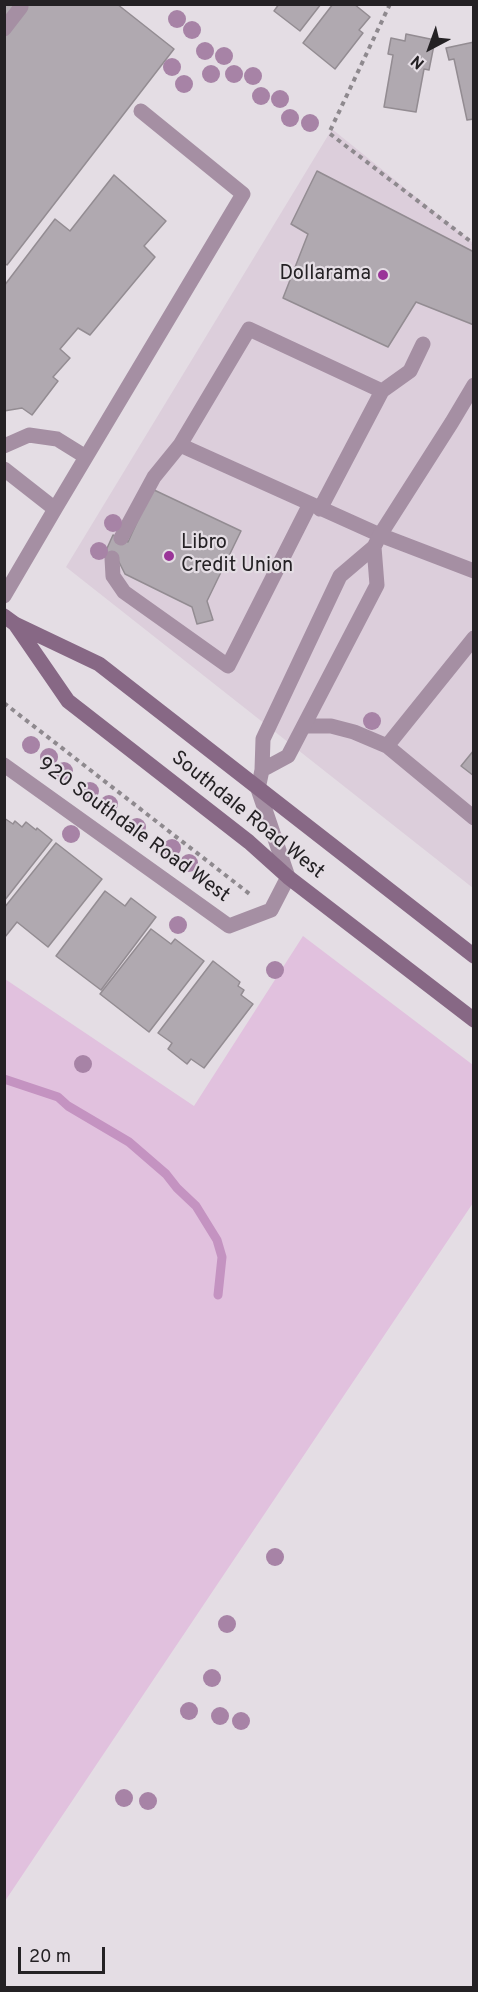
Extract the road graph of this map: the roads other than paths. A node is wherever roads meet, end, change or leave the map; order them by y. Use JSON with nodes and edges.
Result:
{"nodes":[{"id":1,"x":21,"y":7,"type":"dead end"},
{"id":2,"x":4,"y":28,"type":"edge"},
{"id":3,"x":141,"y":111,"type":"dead end"},
{"id":4,"x":423,"y":344,"type":"dead end"},
{"id":5,"x":474,"y":385,"type":"edge"},
{"id":6,"x":382,"y":392,"type":"junction"},
{"id":7,"x":180,"y":445,"type":"junction"},
{"id":8,"x":4,"y":446,"type":"edge"},
{"id":9,"x":86,"y":457,"type":"junction"},
{"id":10,"x":4,"y":469,"type":"edge"},
{"id":11,"x":315,"y":506,"type":"junction"},
{"id":12,"x":55,"y":509,"type":"junction"},
{"id":13,"x":121,"y":538,"type":"dead end"},
{"id":14,"x":377,"y":541,"type":"junction"},
{"id":15,"x":112,"y":558,"type":"dead end"},
{"id":16,"x":474,"y":571,"type":"edge"},
{"id":17,"x":4,"y":596,"type":"edge"},
{"id":18,"x":10,"y":620,"type":"edge"},
{"id":19,"x":474,"y":638,"type":"edge"},
{"id":20,"x":304,"y":726,"type":"junction"},
{"id":21,"x":387,"y":746,"type":"junction"},
{"id":22,"x":4,"y":765,"type":"edge"},
{"id":23,"x":262,"y":770,"type":"junction"},
{"id":24,"x":258,"y":789,"type":"junction"},
{"id":25,"x":474,"y":818,"type":"edge"},
{"id":26,"x":288,"y":877,"type":"junction"},
{"id":27,"x":474,"y":956,"type":"edge"},
{"id":28,"x":474,"y":1020,"type":"edge"}],
"edges":[{"from":1,"to":2,"type":"street"},
{"from":3,"to":9,"type":"street"},
{"from":4,"to":6,"type":"street"},
{"from":5,"to":14,"type":"street"},
{"from":6,"to":7,"type":"street"},
{"from":6,"to":11,"type":"street"},
{"from":7,"to":11,"type":"street"},
{"from":7,"to":13,"type":"street"},
{"from":8,"to":9,"type":"street"},
{"from":9,"to":12,"type":"street"},
{"from":10,"to":12,"type":"street"},
{"from":11,"to":14,"type":"street"},
{"from":11,"to":15,"type":"street"},
{"from":12,"to":17,"type":"street"},
{"from":14,"to":16,"type":"street"},
{"from":14,"to":20,"type":"street"},
{"from":14,"to":23,"type":"street"},
{"from":18,"to":24,"type":"main road","name":"Southdale Road West"},
{"from":18,"to":26,"type":"main road","name":"Southdale Road West"},
{"from":19,"to":21,"type":"street"},
{"from":20,"to":21,"type":"street"},
{"from":20,"to":23,"type":"street"},
{"from":21,"to":25,"type":"street"},
{"from":22,"to":26,"type":"street","name":"920 Southdale Road West"},
{"from":23,"to":24,"type":"street"},
{"from":24,"to":26,"type":"street"},
{"from":24,"to":27,"type":"main road","name":"Southdale Road West"},
{"from":26,"to":28,"type":"main road","name":"Southdale Road West"}]}
